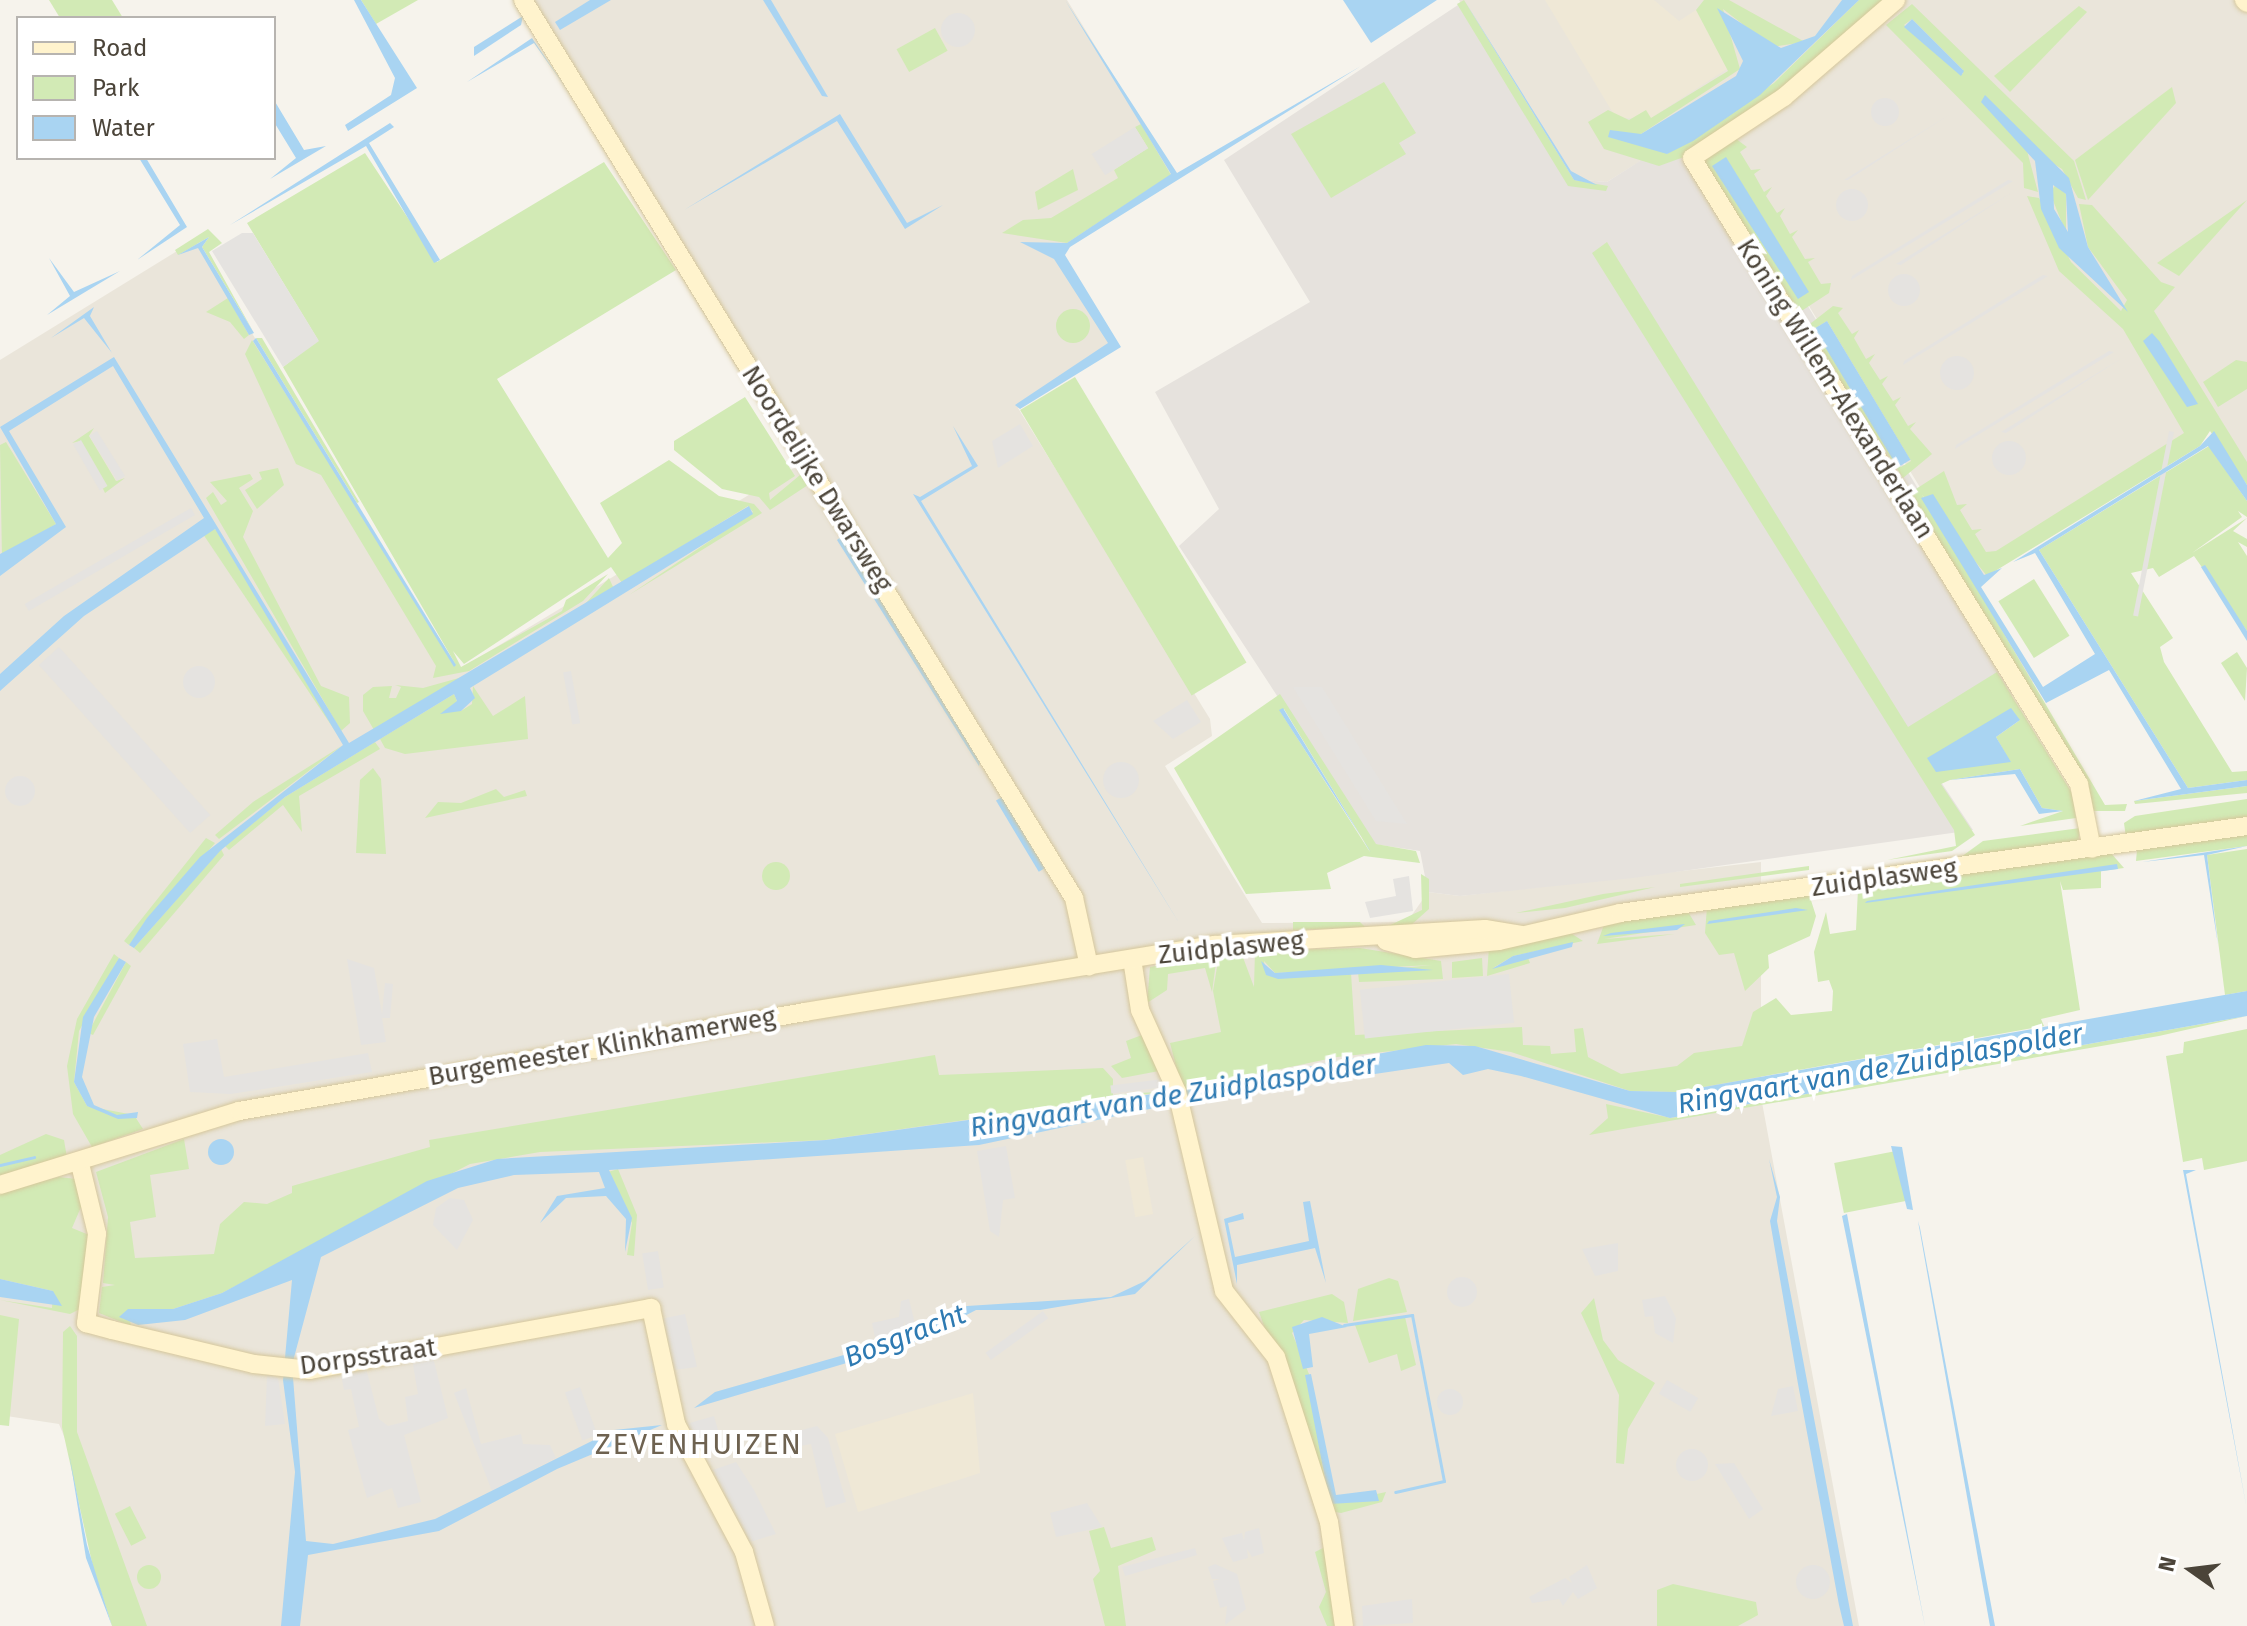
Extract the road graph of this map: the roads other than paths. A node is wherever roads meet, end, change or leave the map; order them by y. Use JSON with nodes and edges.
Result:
{"nodes":[{"id":1,"x":523,"y":0,"type":"edge"},
{"id":2,"x":1896,"y":0,"type":"edge"},
{"id":3,"x":2247,"y":826,"type":"edge"},
{"id":4,"x":2092,"y":849,"type":"junction"},
{"id":5,"x":1132,"y":959,"type":"junction"},
{"id":6,"x":1089,"y":966,"type":"junction"},
{"id":7,"x":80,"y":1164,"type":"junction"},
{"id":8,"x":0,"y":1185,"type":"edge"},
{"id":9,"x":765,"y":1626,"type":"edge"},
{"id":10,"x":1344,"y":1626,"type":"edge"}],
"edges":[{"from":1,"to":6,"type":"street","name":"Noordelijke Dwarsweg"},
{"from":2,"to":4,"type":"street","name":"Koning Willem-Alexanderlaan"},
{"from":3,"to":4,"type":"street","name":"Zuidplasweg"},
{"from":4,"to":5,"type":"street","name":"Zuidplasweg"},
{"from":5,"to":6,"type":"street","name":"Burgemeester Klinkhamerweg"},
{"from":5,"to":10,"type":"street"},
{"from":6,"to":7,"type":"street","name":"Burgemeester Klinkhamerweg"},
{"from":7,"to":8,"type":"street","name":"Burgemeester Klinkhamerweg"},
{"from":7,"to":9,"type":"street","name":"Dorpsstraat"}]}
